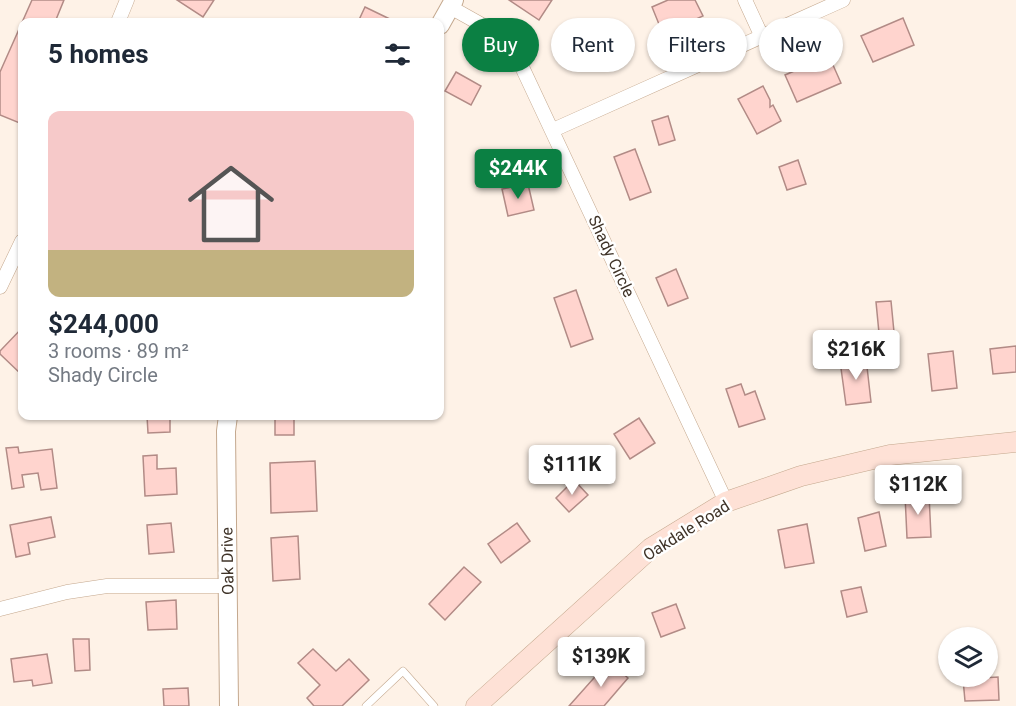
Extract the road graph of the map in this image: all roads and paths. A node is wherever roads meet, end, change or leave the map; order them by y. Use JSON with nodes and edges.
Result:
{"nodes":[{"id":1,"x":127,"y":0,"type":"edge"},
{"id":2,"x":745,"y":0,"type":"edge"},
{"id":3,"x":843,"y":0,"type":"edge"},
{"id":4,"x":452,"y":4,"type":"edge"},
{"id":5,"x":120,"y":18,"type":"edge"},
{"id":6,"x":444,"y":18,"type":"edge"},
{"id":7,"x":804,"y":18,"type":"edge"},
{"id":8,"x":759,"y":30,"type":"edge"},
{"id":9,"x":759,"y":38,"type":"edge"},
{"id":10,"x":553,"y":130,"type":"junction"},
{"id":11,"x":18,"y":249,"type":"edge"},
{"id":12,"x":0,"y":287,"type":"edge"},
{"id":13,"x":227,"y":420,"type":"edge"},
{"id":14,"x":1016,"y":442,"type":"edge"},
{"id":15,"x":726,"y":502,"type":"junction"},
{"id":16,"x":227,"y":586,"type":"junction"},
{"id":17,"x":0,"y":609,"type":"edge"},
{"id":18,"x":229,"y":706,"type":"edge"},
{"id":19,"x":366,"y":706,"type":"edge"},
{"id":20,"x":434,"y":706,"type":"edge"},
{"id":21,"x":476,"y":706,"type":"edge"}],
"edges":[{"from":1,"to":5,"type":"street"},
{"from":2,"to":8,"type":"street"},
{"from":3,"to":7,"type":"street"},
{"from":4,"to":6,"type":"street"},
{"from":4,"to":10,"type":"street","name":"Shady Circle"},
{"from":9,"to":10,"type":"street"},
{"from":10,"to":15,"type":"street","name":"Shady Circle"},
{"from":11,"to":12,"type":"street"},
{"from":13,"to":16,"type":"street","name":"Oak Drive"},
{"from":14,"to":15,"type":"main road","name":"Oakdale Road"},
{"from":15,"to":21,"type":"main road","name":"Oakdale Road"},
{"from":16,"to":17,"type":"street"},
{"from":16,"to":18,"type":"street","name":"Oak Drive"},
{"from":19,"to":20,"type":"lane"}]}
